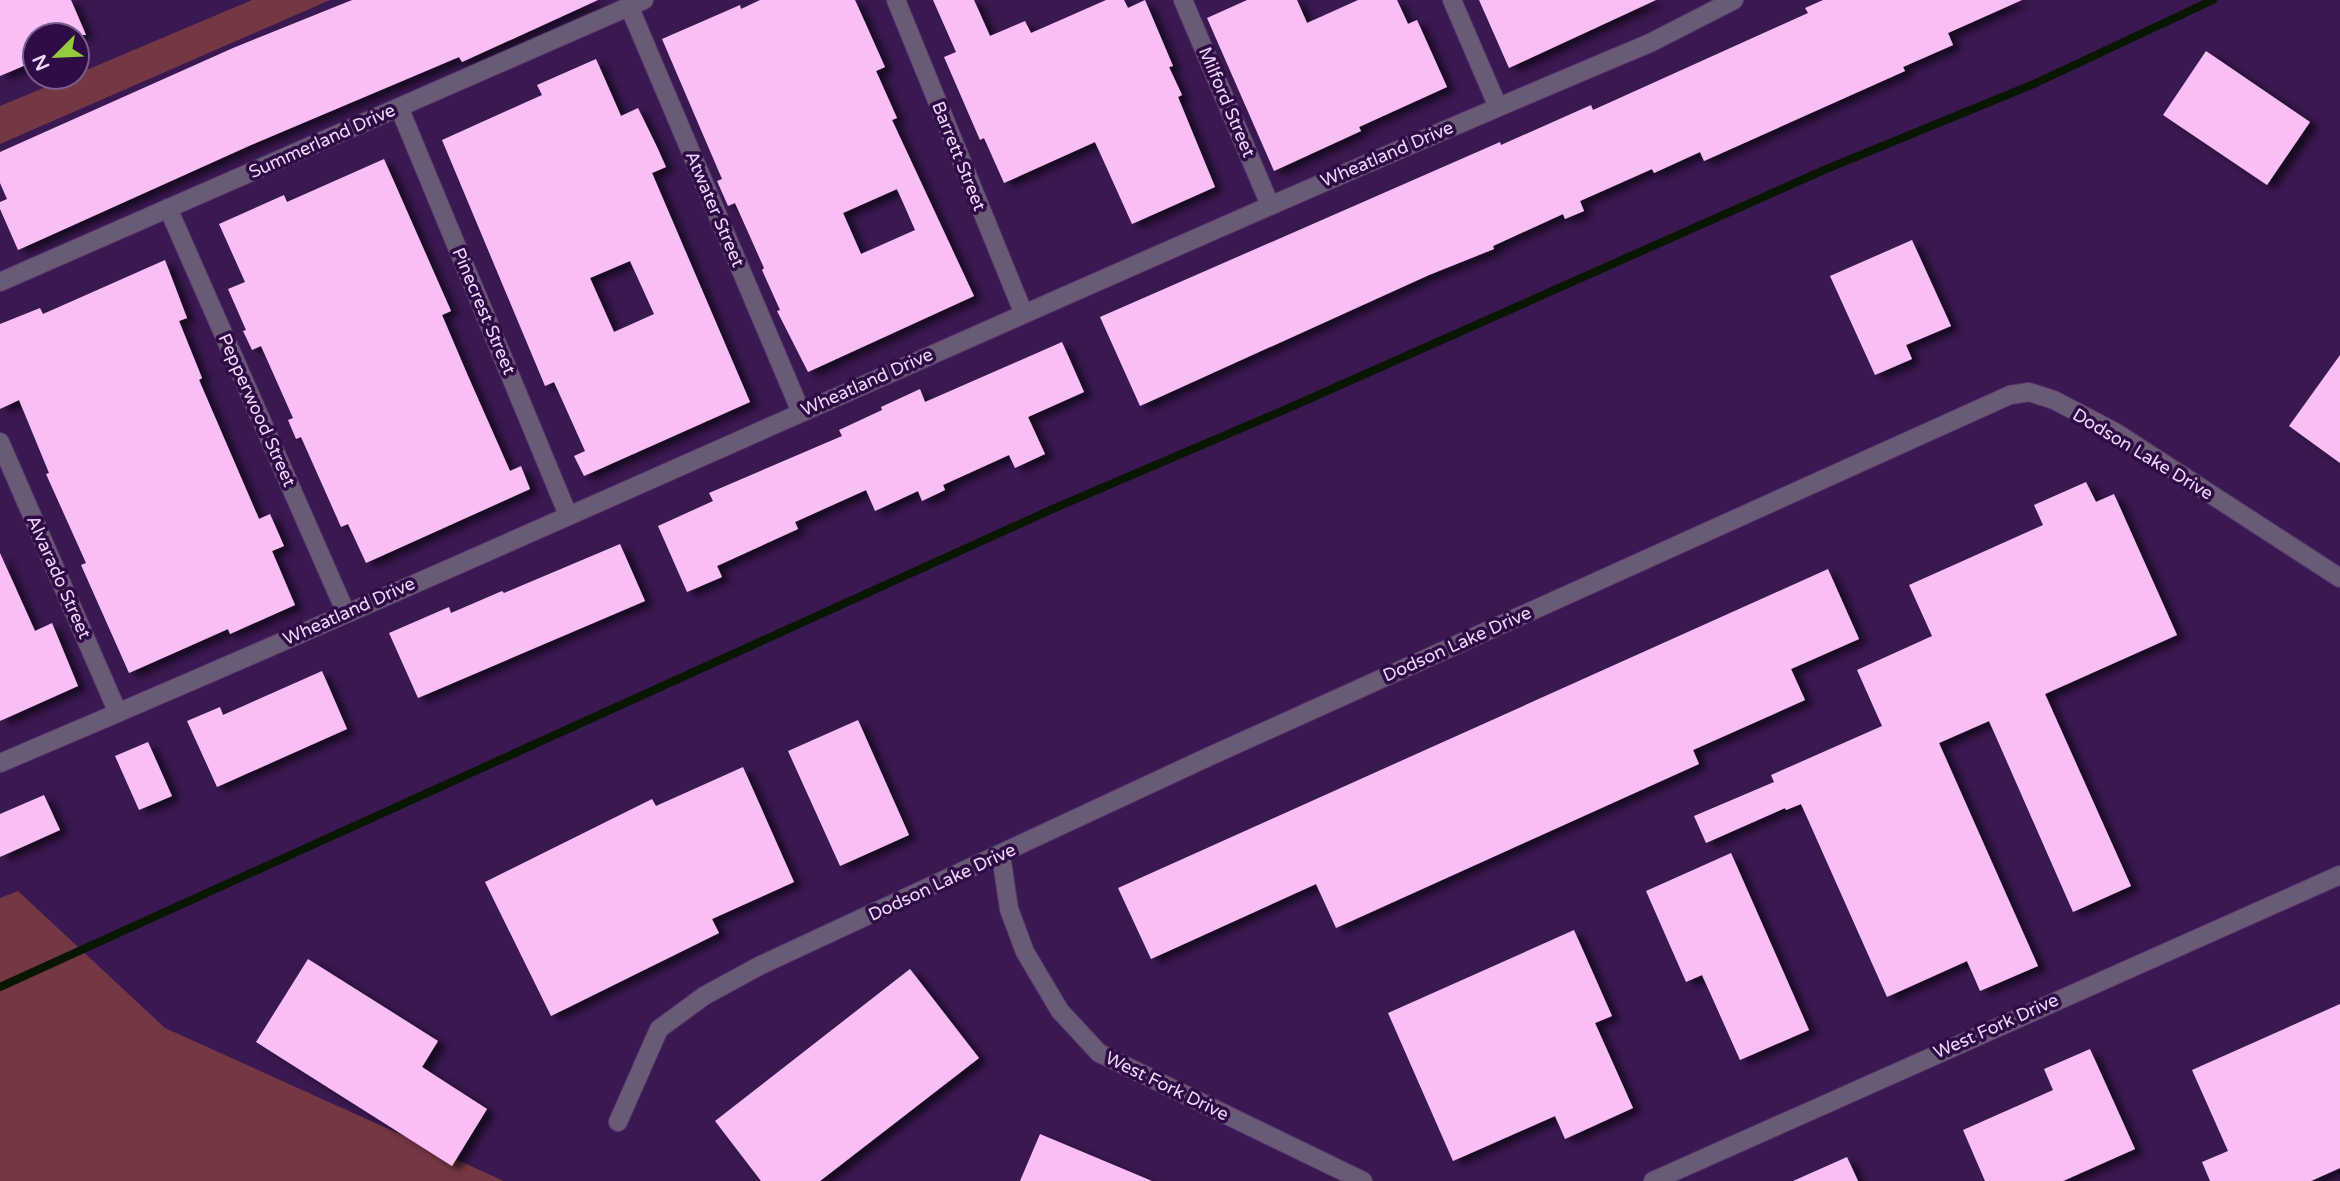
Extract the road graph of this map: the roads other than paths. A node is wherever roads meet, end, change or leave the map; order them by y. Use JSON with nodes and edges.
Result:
{"nodes":[{"id":1,"x":895,"y":0,"type":"edge"},
{"id":2,"x":1183,"y":0,"type":"edge"},
{"id":3,"x":1452,"y":0,"type":"edge"},
{"id":4,"x":1734,"y":0,"type":"edge"},
{"id":5,"x":636,"y":3,"type":"edge"},
{"id":6,"x":399,"y":107,"type":"junction"},
{"id":7,"x":1498,"y":107,"type":"junction"},
{"id":8,"x":1270,"y":205,"type":"junction"},
{"id":9,"x":168,"y":208,"type":"junction"},
{"id":10,"x":0,"y":282,"type":"edge"},
{"id":11,"x":1023,"y":312,"type":"junction"},
{"id":12,"x":801,"y":412,"type":"junction"},
{"id":13,"x":0,"y":442,"type":"edge"},
{"id":14,"x":568,"y":515,"type":"junction"},
{"id":15,"x":2340,"y":578,"type":"edge"},
{"id":16,"x":346,"y":613,"type":"junction"},
{"id":17,"x":118,"y":713,"type":"junction"},
{"id":18,"x":0,"y":763,"type":"edge"},
{"id":19,"x":1001,"y":855,"type":"junction"},
{"id":20,"x":2340,"y":875,"type":"edge"},
{"id":21,"x":618,"y":1122,"type":"dead end"},
{"id":22,"x":1363,"y":1181,"type":"edge"},
{"id":23,"x":1653,"y":1181,"type":"edge"}],
"edges":[{"from":1,"to":11,"type":"street","name":"Barrett Street"},
{"from":2,"to":8,"type":"street","name":"Milford Street"},
{"from":3,"to":7,"type":"street"},
{"from":4,"to":7,"type":"street","name":"Wheatland Drive"},
{"from":5,"to":6,"type":"street","name":"Summerland Drive"},
{"from":5,"to":12,"type":"street","name":"Atwater Street"},
{"from":6,"to":9,"type":"street","name":"Summerland Drive"},
{"from":6,"to":14,"type":"street","name":"Pinecrest Street"},
{"from":7,"to":8,"type":"street","name":"Wheatland Drive"},
{"from":8,"to":11,"type":"street","name":"Wheatland Drive"},
{"from":9,"to":10,"type":"street","name":"Summerland Drive"},
{"from":9,"to":16,"type":"street","name":"Pepperwood Street"},
{"from":11,"to":12,"type":"street","name":"Wheatland Drive"},
{"from":12,"to":14,"type":"street","name":"Wheatland Drive"},
{"from":13,"to":17,"type":"street","name":"Alvarado Street"},
{"from":14,"to":16,"type":"street","name":"Wheatland Drive"},
{"from":15,"to":19,"type":"street","name":"Dodson Lake Drive"},
{"from":16,"to":17,"type":"street","name":"Wheatland Drive"},
{"from":17,"to":18,"type":"street","name":"Wheatland Drive"},
{"from":19,"to":21,"type":"street","name":"Dodson Lake Drive"},
{"from":19,"to":22,"type":"street","name":"West Fork Drive"},
{"from":20,"to":23,"type":"street","name":"West Fork Drive"}]}
